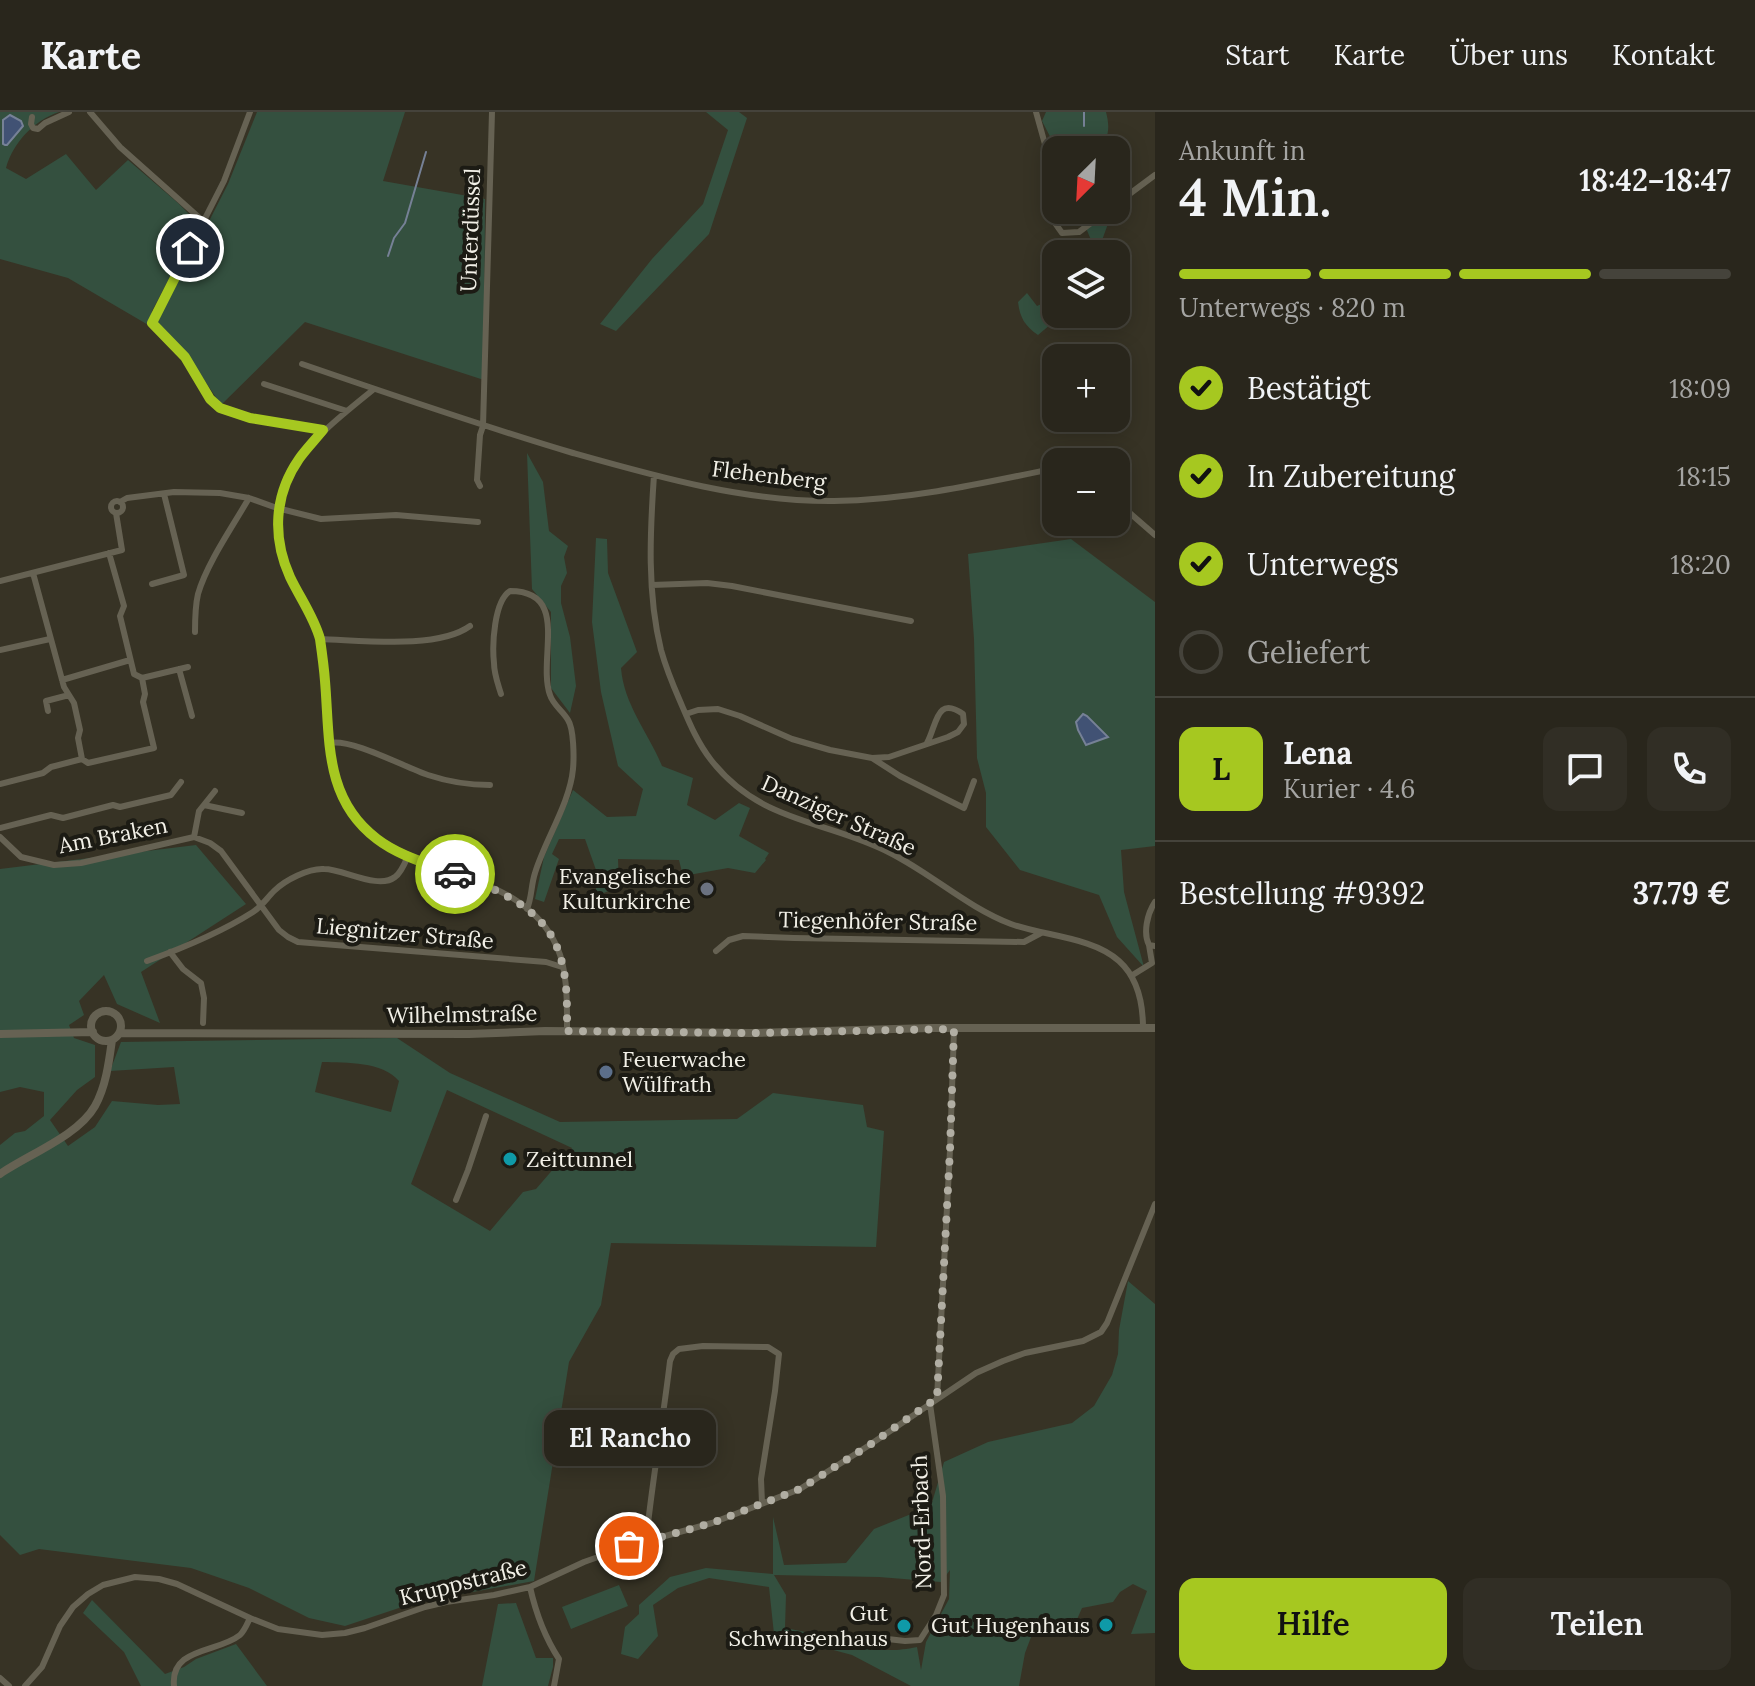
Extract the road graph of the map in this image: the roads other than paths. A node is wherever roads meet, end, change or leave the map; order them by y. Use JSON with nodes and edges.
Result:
{"nodes":[{"id":1,"x":69,"y":112,"type":"edge"},
{"id":2,"x":90,"y":112,"type":"edge"},
{"id":3,"x":250,"y":112,"type":"edge"},
{"id":4,"x":492,"y":112,"type":"edge"},
{"id":5,"x":1036,"y":112,"type":"edge"},
{"id":6,"x":32,"y":117,"type":"dead end"},
{"id":7,"x":1043,"y":136,"type":"edge"},
{"id":8,"x":1155,"y":175,"type":"edge"},
{"id":9,"x":1130,"y":194,"type":"edge"},
{"id":10,"x":203,"y":221,"type":"junction"},
{"id":11,"x":1056,"y":224,"type":"edge"},
{"id":12,"x":1090,"y":224,"type":"edge"},
{"id":13,"x":302,"y":364,"type":"dead end"},
{"id":14,"x":264,"y":384,"type":"dead end"},
{"id":15,"x":374,"y":389,"type":"junction"},
{"id":16,"x":347,"y":411,"type":"junction"},
{"id":17,"x":483,"y":426,"type":"junction"},
{"id":18,"x":323,"y":430,"type":"junction"},
{"id":19,"x":1042,"y":471,"type":"edge"},
{"id":20,"x":654,"y":475,"type":"junction"},
{"id":21,"x":480,"y":486,"type":"dead end"},
{"id":22,"x":164,"y":494,"type":"junction"},
{"id":23,"x":249,"y":498,"type":"junction"},
{"id":24,"x":277,"y":508,"type":"junction"},
{"id":25,"x":1130,"y":513,"type":"edge"},
{"id":26,"x":478,"y":522,"type":"dead end"},
{"id":27,"x":1155,"y":535,"type":"edge"},
{"id":28,"x":109,"y":553,"type":"junction"},
{"id":29,"x":33,"y":573,"type":"junction"},
{"id":30,"x":0,"y":581,"type":"edge"},
{"id":31,"x":152,"y":584,"type":"dead end"},
{"id":32,"x":652,"y":585,"type":"junction"},
{"id":33,"x":911,"y":621,"type":"dead end"},
{"id":34,"x":470,"y":626,"type":"dead end"},
{"id":35,"x":195,"y":632,"type":"dead end"},
{"id":36,"x":50,"y":639,"type":"junction"},
{"id":37,"x":320,"y":639,"type":"junction"},
{"id":38,"x":0,"y":650,"type":"edge"},
{"id":39,"x":130,"y":660,"type":"junction"},
{"id":40,"x":188,"y":667,"type":"dead end"},
{"id":41,"x":179,"y":669,"type":"junction"},
{"id":42,"x":142,"y":678,"type":"junction"},
{"id":43,"x":62,"y":680,"type":"junction"},
{"id":44,"x":501,"y":694,"type":"dead end"},
{"id":45,"x":69,"y":695,"type":"junction"},
{"id":46,"x":48,"y":711,"type":"dead end"},
{"id":47,"x":686,"y":714,"type":"junction"},
{"id":48,"x":192,"y":716,"type":"dead end"},
{"id":49,"x":329,"y":743,"type":"junction"},
{"id":50,"x":927,"y":743,"type":"junction"},
{"id":51,"x":872,"y":758,"type":"junction"},
{"id":52,"x":82,"y":759,"type":"junction"},
{"id":53,"x":974,"y":781,"type":"dead end"},
{"id":54,"x":181,"y":782,"type":"dead end"},
{"id":55,"x":0,"y":784,"type":"edge"},
{"id":56,"x":490,"y":785,"type":"dead end"},
{"id":57,"x":215,"y":791,"type":"dead end"},
{"id":58,"x":204,"y":805,"type":"junction"},
{"id":59,"x":242,"y":813,"type":"dead end"},
{"id":60,"x":0,"y":828,"type":"edge"},
{"id":61,"x":0,"y":837,"type":"edge"},
{"id":62,"x":194,"y":837,"type":"junction"},
{"id":63,"x":408,"y":856,"type":"junction"},
{"id":64,"x":1155,"y":902,"type":"edge"},
{"id":65,"x":261,"y":905,"type":"junction"},
{"id":66,"x":527,"y":909,"type":"junction"},
{"id":67,"x":1041,"y":933,"type":"junction"},
{"id":68,"x":1152,"y":946,"type":"edge"},
{"id":69,"x":716,"y":951,"type":"dead end"},
{"id":70,"x":170,"y":952,"type":"junction"},
{"id":71,"x":147,"y":961,"type":"dead end"},
{"id":72,"x":1154,"y":964,"type":"edge"},
{"id":73,"x":562,"y":967,"type":"junction"},
{"id":74,"x":1131,"y":976,"type":"junction"},
{"id":75,"x":203,"y":1023,"type":"dead end"},
{"id":76,"x":1143,"y":1028,"type":"junction"},
{"id":77,"x":1155,"y":1028,"type":"edge"},
{"id":78,"x":954,"y":1029,"type":"junction"},
{"id":79,"x":567,"y":1031,"type":"junction"},
{"id":80,"x":0,"y":1034,"type":"edge"},
{"id":81,"x":96,"y":1035,"type":"junction"},
{"id":82,"x":116,"y":1035,"type":"junction"},
{"id":83,"x":106,"y":1062,"type":"junction"},
{"id":84,"x":486,"y":1116,"type":"dead end"},
{"id":85,"x":0,"y":1174,"type":"edge"},
{"id":86,"x":456,"y":1200,"type":"dead end"},
{"id":87,"x":1155,"y":1204,"type":"edge"},
{"id":88,"x":937,"y":1398,"type":"junction"},
{"id":89,"x":930,"y":1404,"type":"junction"},
{"id":90,"x":762,"y":1503,"type":"junction"},
{"id":91,"x":646,"y":1542,"type":"junction"},
{"id":92,"x":530,"y":1587,"type":"junction"},
{"id":93,"x":250,"y":1618,"type":"junction"},
{"id":94,"x":879,"y":1638,"type":"dead end"},
{"id":95,"x":0,"y":1678,"type":"edge"},
{"id":96,"x":9,"y":1686,"type":"edge"},
{"id":97,"x":25,"y":1686,"type":"edge"},
{"id":98,"x":174,"y":1686,"type":"edge"},
{"id":99,"x":554,"y":1686,"type":"edge"}],
"edges":[{"from":1,"to":6,"type":"street"},
{"from":2,"to":10,"type":"street"},
{"from":3,"to":10,"type":"street"},
{"from":4,"to":17,"type":"street","name":"Unterdüssel"},
{"from":5,"to":7,"type":"street"},
{"from":8,"to":9,"type":"street"},
{"from":10,"to":18,"type":"street"},
{"from":11,"to":12,"type":"street"},
{"from":13,"to":15,"type":"street","name":"Flehenberg"},
{"from":14,"to":16,"type":"street"},
{"from":15,"to":16,"type":"street"},
{"from":15,"to":17,"type":"street","name":"Flehenberg"},
{"from":16,"to":18,"type":"street"},
{"from":17,"to":20,"type":"street","name":"Flehenberg"},
{"from":17,"to":21,"type":"street"},
{"from":18,"to":24,"type":"street"},
{"from":19,"to":20,"type":"street","name":"Flehenberg"},
{"from":20,"to":32,"type":"street","name":"Danziger Straße"},
{"from":22,"to":23,"type":"street"},
{"from":22,"to":28,"type":"street"},
{"from":22,"to":31,"type":"street"},
{"from":23,"to":24,"type":"street"},
{"from":23,"to":35,"type":"street"},
{"from":24,"to":26,"type":"street"},
{"from":24,"to":37,"type":"street"},
{"from":25,"to":27,"type":"street"},
{"from":28,"to":29,"type":"street"},
{"from":28,"to":39,"type":"street"},
{"from":29,"to":30,"type":"street"},
{"from":29,"to":36,"type":"street"},
{"from":32,"to":33,"type":"street"},
{"from":32,"to":47,"type":"street","name":"Danziger Straße"},
{"from":34,"to":37,"type":"street"},
{"from":36,"to":38,"type":"street"},
{"from":36,"to":43,"type":"street"},
{"from":37,"to":49,"type":"street"},
{"from":39,"to":42,"type":"street"},
{"from":39,"to":43,"type":"street"},
{"from":40,"to":41,"type":"street"},
{"from":41,"to":42,"type":"street"},
{"from":41,"to":48,"type":"street"},
{"from":42,"to":52,"type":"street"},
{"from":43,"to":45,"type":"street"},
{"from":44,"to":66,"type":"street"},
{"from":45,"to":46,"type":"street"},
{"from":45,"to":52,"type":"street"},
{"from":47,"to":51,"type":"street"},
{"from":47,"to":67,"type":"street","name":"Danziger Straße"},
{"from":49,"to":56,"type":"street"},
{"from":49,"to":63,"type":"street"},
{"from":50,"to":50,"type":"street"},
{"from":50,"to":51,"type":"street"},
{"from":51,"to":53,"type":"street"},
{"from":52,"to":55,"type":"street"},
{"from":54,"to":60,"type":"street"},
{"from":57,"to":58,"type":"street","name":"Am Braken"},
{"from":58,"to":59,"type":"street"},
{"from":58,"to":62,"type":"street","name":"Am Braken"},
{"from":61,"to":62,"type":"street","name":"Am Braken"},
{"from":62,"to":65,"type":"street","name":"Am Braken"},
{"from":63,"to":65,"type":"street"},
{"from":63,"to":66,"type":"street"},
{"from":64,"to":68,"type":"street"},
{"from":65,"to":70,"type":"street"},
{"from":65,"to":73,"type":"street","name":"Liegnitzer Straße"},
{"from":66,"to":73,"type":"street"},
{"from":67,"to":69,"type":"street","name":"Tiegenhöfer Straße"},
{"from":67,"to":74,"type":"street","name":"Danziger Straße"},
{"from":68,"to":72,"type":"street"},
{"from":70,"to":71,"type":"street"},
{"from":70,"to":75,"type":"street"},
{"from":72,"to":74,"type":"street"},
{"from":73,"to":79,"type":"street"},
{"from":74,"to":76,"type":"street"},
{"from":76,"to":77,"type":"main road","name":"Wilhelmstraße"},
{"from":76,"to":78,"type":"main road","name":"Wilhelmstraße"},
{"from":78,"to":79,"type":"main road","name":"Wilhelmstraße"},
{"from":78,"to":88,"type":"street"},
{"from":79,"to":82,"type":"main road","name":"Wilhelmstraße"},
{"from":80,"to":81,"type":"main road"},
{"from":81,"to":82,"type":"main road"},
{"from":81,"to":82,"type":"main road"},
{"from":81,"to":83,"type":"main road"},
{"from":82,"to":83,"type":"main road"},
{"from":83,"to":85,"type":"main road"},
{"from":84,"to":86,"type":"street"},
{"from":87,"to":88,"type":"street","name":"Kruppstraße"},
{"from":88,"to":89,"type":"street","name":"Kruppstraße"},
{"from":89,"to":90,"type":"street","name":"Kruppstraße"},
{"from":89,"to":94,"type":"street","name":"Nord-Erbach"},
{"from":90,"to":91,"type":"street","name":"Kruppstraße"},
{"from":90,"to":91,"type":"street"},
{"from":91,"to":92,"type":"street","name":"Kruppstraße"},
{"from":92,"to":93,"type":"street","name":"Kruppstraße"},
{"from":92,"to":99,"type":"street"},
{"from":93,"to":97,"type":"street","name":"Kruppstraße"},
{"from":93,"to":98,"type":"street"},
{"from":95,"to":96,"type":"street"}]}
